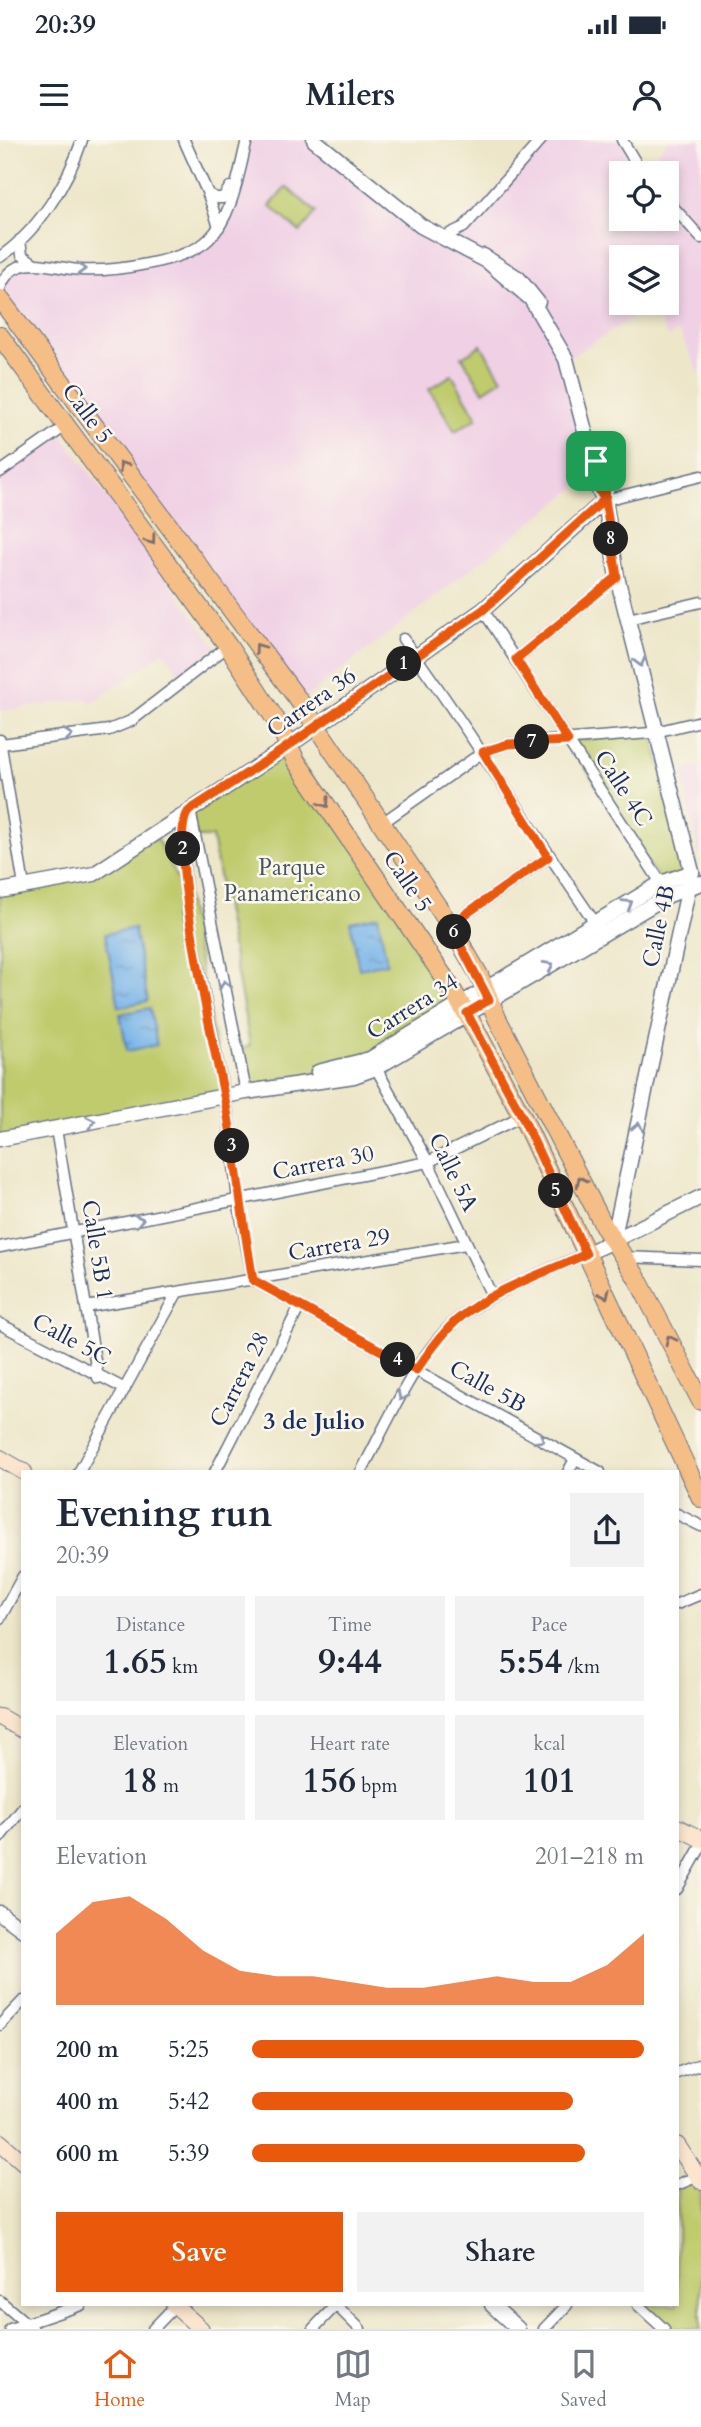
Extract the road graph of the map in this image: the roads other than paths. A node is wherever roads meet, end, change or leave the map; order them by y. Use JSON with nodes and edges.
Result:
{"nodes":[{"id":1,"x":82,"y":140,"type":"edge"},
{"id":2,"x":184,"y":140,"type":"edge"},
{"id":3,"x":240,"y":140,"type":"edge"},
{"id":4,"x":247,"y":140,"type":"edge"},
{"id":5,"x":314,"y":140,"type":"edge"},
{"id":6,"x":325,"y":140,"type":"edge"},
{"id":7,"x":541,"y":140,"type":"edge"},
{"id":8,"x":622,"y":140,"type":"edge"},
{"id":9,"x":635,"y":161,"type":"edge"},
{"id":10,"x":208,"y":194,"type":"junction"},
{"id":11,"x":679,"y":213,"type":"edge"},
{"id":12,"x":219,"y":227,"type":"junction"},
{"id":13,"x":464,"y":227,"type":"junction"},
{"id":14,"x":443,"y":237,"type":"junction"},
{"id":15,"x":701,"y":238,"type":"edge"},
{"id":16,"x":20,"y":240,"type":"junction"},
{"id":17,"x":461,"y":246,"type":"junction"},
{"id":18,"x":0,"y":257,"type":"edge"},
{"id":19,"x":35,"y":264,"type":"junction"},
{"id":20,"x":0,"y":288,"type":"edge"},
{"id":21,"x":0,"y":299,"type":"edge"},
{"id":22,"x":0,"y":336,"type":"edge"},
{"id":23,"x":67,"y":425,"type":"junction"},
{"id":24,"x":0,"y":472,"type":"edge"},
{"id":25,"x":701,"y":476,"type":"edge"},
{"id":26,"x":605,"y":499,"type":"junction"},
{"id":27,"x":617,"y":577,"type":"junction"},
{"id":28,"x":701,"y":602,"type":"edge"},
{"id":29,"x":483,"y":610,"type":"junction"},
{"id":30,"x":628,"y":619,"type":"junction"},
{"id":31,"x":403,"y":639,"type":"dead end"},
{"id":32,"x":228,"y":646,"type":"junction"},
{"id":33,"x":415,"y":656,"type":"junction"},
{"id":34,"x":516,"y":659,"type":"junction"},
{"id":35,"x":701,"y":721,"type":"edge"},
{"id":36,"x":317,"y":726,"type":"junction"},
{"id":37,"x":658,"y":731,"type":"junction"},
{"id":38,"x":568,"y":741,"type":"junction"},
{"id":39,"x":0,"y":742,"type":"edge"},
{"id":40,"x":289,"y":746,"type":"junction"},
{"id":41,"x":483,"y":752,"type":"junction"},
{"id":42,"x":4,"y":784,"type":"edge"},
{"id":43,"x":188,"y":812,"type":"junction"},
{"id":44,"x":382,"y":823,"type":"junction"},
{"id":45,"x":548,"y":857,"type":"junction"},
{"id":46,"x":696,"y":877,"type":"edge"},
{"id":47,"x":661,"y":883,"type":"junction"},
{"id":48,"x":24,"y":886,"type":"junction"},
{"id":49,"x":0,"y":891,"type":"edge"},
{"id":50,"x":187,"y":898,"type":"junction"},
{"id":51,"x":211,"y":906,"type":"junction"},
{"id":52,"x":450,"y":925,"type":"junction"},
{"id":53,"x":600,"y":930,"type":"junction"},
{"id":54,"x":487,"y":994,"type":"junction"},
{"id":55,"x":463,"y":1008,"type":"junction"},
{"id":56,"x":376,"y":1068,"type":"junction"},
{"id":57,"x":246,"y":1092,"type":"junction"},
{"id":58,"x":225,"y":1096,"type":"junction"},
{"id":59,"x":522,"y":1116,"type":"junction"},
{"id":60,"x":56,"y":1129,"type":"junction"},
{"id":61,"x":0,"y":1139,"type":"edge"},
{"id":62,"x":428,"y":1162,"type":"junction"},
{"id":63,"x":701,"y":1197,"type":"edge"},
{"id":64,"x":238,"y":1200,"type":"junction"},
{"id":65,"x":74,"y":1234,"type":"junction"},
{"id":66,"x":613,"y":1241,"type":"junction"},
{"id":67,"x":466,"y":1244,"type":"junction"},
{"id":68,"x":0,"y":1247,"type":"edge"},
{"id":69,"x":586,"y":1254,"type":"junction"},
{"id":70,"x":624,"y":1257,"type":"junction"},
{"id":71,"x":701,"y":1260,"type":"edge"},
{"id":72,"x":253,"y":1280,"type":"junction"},
{"id":73,"x":177,"y":1293,"type":"junction"},
{"id":74,"x":492,"y":1296,"type":"junction"},
{"id":75,"x":300,"y":1306,"type":"junction"},
{"id":76,"x":86,"y":1307,"type":"junction"},
{"id":77,"x":0,"y":1324,"type":"edge"},
{"id":78,"x":416,"y":1370,"type":"junction"},
{"id":79,"x":98,"y":1378,"type":"junction"},
{"id":80,"x":125,"y":1389,"type":"junction"},
{"id":81,"x":700,"y":1394,"type":"edge"},
{"id":82,"x":0,"y":1458,"type":"edge"},
{"id":83,"x":575,"y":1458,"type":"junction"},
{"id":84,"x":21,"y":1470,"type":"edge"},
{"id":85,"x":80,"y":1470,"type":"edge"},
{"id":86,"x":216,"y":1470,"type":"edge"},
{"id":87,"x":363,"y":1470,"type":"edge"},
{"id":88,"x":569,"y":1470,"type":"edge"},
{"id":89,"x":596,"y":1470,"type":"edge"},
{"id":90,"x":701,"y":1498,"type":"edge"},
{"id":91,"x":679,"y":1515,"type":"edge"},
{"id":92,"x":701,"y":1526,"type":"edge"},
{"id":93,"x":21,"y":1580,"type":"edge"},
{"id":94,"x":701,"y":1594,"type":"edge"},
{"id":95,"x":679,"y":1603,"type":"edge"},
{"id":96,"x":0,"y":1618,"type":"edge"},
{"id":97,"x":0,"y":1717,"type":"edge"},
{"id":98,"x":21,"y":1729,"type":"edge"},
{"id":99,"x":21,"y":1811,"type":"edge"},
{"id":100,"x":679,"y":1827,"type":"edge"},
{"id":101,"x":0,"y":1837,"type":"edge"},
{"id":102,"x":701,"y":1839,"type":"edge"},
{"id":103,"x":701,"y":1846,"type":"edge"},
{"id":104,"x":679,"y":1885,"type":"edge"},
{"id":105,"x":0,"y":1913,"type":"edge"},
{"id":106,"x":21,"y":1929,"type":"edge"},
{"id":107,"x":21,"y":2003,"type":"edge"},
{"id":108,"x":0,"y":2025,"type":"edge"},
{"id":109,"x":701,"y":2064,"type":"edge"},
{"id":110,"x":679,"y":2072,"type":"edge"},
{"id":111,"x":0,"y":2141,"type":"edge"},
{"id":112,"x":679,"y":2148,"type":"edge"},
{"id":113,"x":21,"y":2160,"type":"edge"},
{"id":114,"x":700,"y":2177,"type":"edge"},
{"id":115,"x":679,"y":2184,"type":"edge"},
{"id":116,"x":0,"y":2301,"type":"edge"},
{"id":117,"x":79,"y":2306,"type":"edge"},
{"id":118,"x":174,"y":2306,"type":"edge"},
{"id":119,"x":176,"y":2306,"type":"edge"},
{"id":120,"x":335,"y":2306,"type":"edge"},
{"id":121,"x":337,"y":2306,"type":"edge"},
{"id":122,"x":493,"y":2306,"type":"edge"},
{"id":123,"x":566,"y":2306,"type":"edge"},
{"id":124,"x":639,"y":2306,"type":"edge"},
{"id":125,"x":30,"y":2326,"type":"edge"},
{"id":126,"x":10,"y":2329,"type":"edge"},
{"id":127,"x":153,"y":2329,"type":"edge"},
{"id":128,"x":201,"y":2329,"type":"edge"},
{"id":129,"x":313,"y":2329,"type":"edge"},
{"id":130,"x":360,"y":2329,"type":"edge"},
{"id":131,"x":518,"y":2329,"type":"edge"},
{"id":132,"x":544,"y":2329,"type":"edge"},
{"id":133,"x":664,"y":2329,"type":"edge"}],
"edges":[{"from":1,"to":16,"type":"street"},
{"from":2,"to":10,"type":"street"},
{"from":3,"to":10,"type":"street"},
{"from":4,"to":12,"type":"street"},
{"from":5,"to":14,"type":"street","name":"Calle 4B"},
{"from":6,"to":14,"type":"street","name":"Calle 4B"},
{"from":7,"to":13,"type":"street"},
{"from":8,"to":9,"type":"street"},
{"from":10,"to":12,"type":"street"},
{"from":11,"to":15,"type":"street"},
{"from":19,"to":12,"type":"street","one_way":true},
{"from":13,"to":14,"type":"street"},
{"from":13,"to":17,"type":"street"},
{"from":14,"to":17,"type":"street","name":"Calle 4B"},
{"from":16,"to":18,"type":"street"},
{"from":16,"to":19,"type":"street"},
{"from":17,"to":26,"type":"street","name":"Calle 4B"},
{"from":19,"to":20,"type":"street"},
{"from":36,"to":21,"type":"main road","name":"Calle 5","one_way":true},
{"from":22,"to":23,"type":"main road","name":"Calle 5"},
{"from":23,"to":24,"type":"street"},
{"from":23,"to":32,"type":"main road","name":"Calle 5","one_way":true},
{"from":25,"to":26,"type":"street","name":"Carrera 36"},
{"from":26,"to":27,"type":"street","name":"Calle 4B"},
{"from":26,"to":29,"type":"street","name":"Carrera 36"},
{"from":27,"to":30,"type":"street","name":"Calle 4B"},
{"from":27,"to":34,"type":"street"},
{"from":28,"to":30,"type":"street"},
{"from":29,"to":33,"type":"street","name":"Carrera 36"},
{"from":29,"to":34,"type":"street","name":"Calle 4C"},
{"from":30,"to":37,"type":"street","name":"Calle 4B","one_way":true},
{"from":31,"to":33,"type":"street"},
{"from":39,"to":32,"type":"street","one_way":true},
{"from":32,"to":40,"type":"main road","name":"Calle 5"},
{"from":33,"to":36,"type":"street","name":"Carrera 36"},
{"from":33,"to":41,"type":"street"},
{"from":34,"to":38,"type":"street","name":"Calle 4C"},
{"from":35,"to":37,"type":"street"},
{"from":36,"to":40,"type":"street","name":"Carrera 36"},
{"from":36,"to":44,"type":"main road","name":"Calle 5"},
{"from":37,"to":38,"type":"street"},
{"from":37,"to":46,"type":"street","name":"Calle 4B"},
{"from":38,"to":41,"type":"street"},
{"from":38,"to":47,"type":"street","name":"Calle 4C"},
{"from":39,"to":42,"type":"street"},
{"from":40,"to":43,"type":"street","name":"Carrera 36"},
{"from":40,"to":55,"type":"main road","name":"Calle 5","one_way":true},
{"from":41,"to":44,"type":"street"},
{"from":41,"to":45,"type":"street"},
{"from":42,"to":48,"type":"street"},
{"from":43,"to":48,"type":"street","name":"Carrera 36"},
{"from":43,"to":50,"type":"street"},
{"from":43,"to":51,"type":"street"},
{"from":44,"to":52,"type":"main road","name":"Calle 5"},
{"from":45,"to":52,"type":"street"},
{"from":45,"to":53,"type":"street"},
{"from":46,"to":47,"type":"street","name":"Carrera 34"},
{"from":46,"to":53,"type":"street","name":"Carrera 34"},
{"from":66,"to":46,"type":"street","name":"Calle 4B","one_way":true},
{"from":53,"to":47,"type":"street","name":"Carrera 34","one_way":true},
{"from":48,"to":49,"type":"street","name":"Carrera 36"},
{"from":50,"to":51,"type":"street"},
{"from":50,"to":58,"type":"street"},
{"from":57,"to":51,"type":"street","one_way":true},
{"from":52,"to":54,"type":"main road","name":"Calle 5"},
{"from":54,"to":53,"type":"street","name":"Carrera 34","one_way":true},
{"from":54,"to":55,"type":"street","name":"Carrera 34"},
{"from":66,"to":54,"type":"main road","name":"Calle 5","one_way":true},
{"from":55,"to":56,"type":"street","name":"Carrera 34"},
{"from":55,"to":57,"type":"street","name":"Carrera 34"},
{"from":55,"to":59,"type":"main road","name":"Calle 5"},
{"from":56,"to":57,"type":"street","name":"Carrera 34"},
{"from":56,"to":62,"type":"street","name":"Calle 5A"},
{"from":57,"to":58,"type":"street","name":"Carrera 34"},
{"from":60,"to":58,"type":"street","name":"Carrera 34","one_way":true},
{"from":58,"to":64,"type":"street"},
{"from":59,"to":62,"type":"street","name":"Carrera 30"},
{"from":59,"to":69,"type":"main road","name":"Calle 5"},
{"from":60,"to":61,"type":"street","name":"Carrera 34"},
{"from":60,"to":65,"type":"street","name":"Calle 5B 1"},
{"from":62,"to":64,"type":"street","name":"Carrera 30"},
{"from":62,"to":67,"type":"street","name":"Calle 5A"},
{"from":63,"to":66,"type":"street"},
{"from":65,"to":64,"type":"street","name":"Carrera 30","one_way":true},
{"from":64,"to":72,"type":"street"},
{"from":65,"to":68,"type":"street","name":"Carrera 30"},
{"from":65,"to":76,"type":"street","name":"Calle 5B 1"},
{"from":66,"to":69,"type":"street"},
{"from":66,"to":70,"type":"main road","name":"Calle 5"},
{"from":67,"to":72,"type":"street","name":"Carrera 29"},
{"from":67,"to":74,"type":"street","name":"Calle 5A"},
{"from":69,"to":74,"type":"street"},
{"from":69,"to":90,"type":"main road","name":"Calle 5","one_way":true},
{"from":70,"to":71,"type":"street"},
{"from":81,"to":70,"type":"main road","name":"Calle 5","one_way":true},
{"from":72,"to":73,"type":"street","name":"Carrera 29"},
{"from":72,"to":75,"type":"street","name":"Calle 5B"},
{"from":73,"to":76,"type":"street","name":"Carrera 29"},
{"from":73,"to":80,"type":"street"},
{"from":74,"to":78,"type":"street"},
{"from":75,"to":78,"type":"street","name":"Calle 5B"},
{"from":75,"to":86,"type":"street","name":"Carrera 28"},
{"from":76,"to":79,"type":"street","name":"Calle 5B 1"},
{"from":77,"to":79,"type":"street","name":"Calle 5C"},
{"from":78,"to":83,"type":"street","name":"Calle 5B","one_way":true},
{"from":78,"to":87,"type":"street","one_way":true},
{"from":79,"to":80,"type":"street","name":"Calle 5C"},
{"from":80,"to":85,"type":"street"},
{"from":82,"to":84,"type":"main road"},
{"from":83,"to":88,"type":"street"},
{"from":83,"to":89,"type":"street","name":"Calle 5B"},
{"from":91,"to":92,"type":"street"},
{"from":93,"to":96,"type":"street"},
{"from":94,"to":95,"type":"street"},
{"from":97,"to":98,"type":"main road"},
{"from":99,"to":101,"type":"street"},
{"from":100,"to":102,"type":"main road"},
{"from":103,"to":104,"type":"street"},
{"from":105,"to":106,"type":"street"},
{"from":107,"to":108,"type":"street"},
{"from":109,"to":110,"type":"street"},
{"from":111,"to":113,"type":"main road"},
{"from":112,"to":114,"type":"main road"},
{"from":114,"to":115,"type":"street"},
{"from":116,"to":125,"type":"street"},
{"from":117,"to":125,"type":"street"},
{"from":118,"to":127,"type":"street"},
{"from":119,"to":128,"type":"main road"},
{"from":120,"to":129,"type":"street"},
{"from":121,"to":130,"type":"street"},
{"from":122,"to":131,"type":"street"},
{"from":123,"to":132,"type":"street"},
{"from":124,"to":133,"type":"street"},
{"from":125,"to":126,"type":"street"}]}
